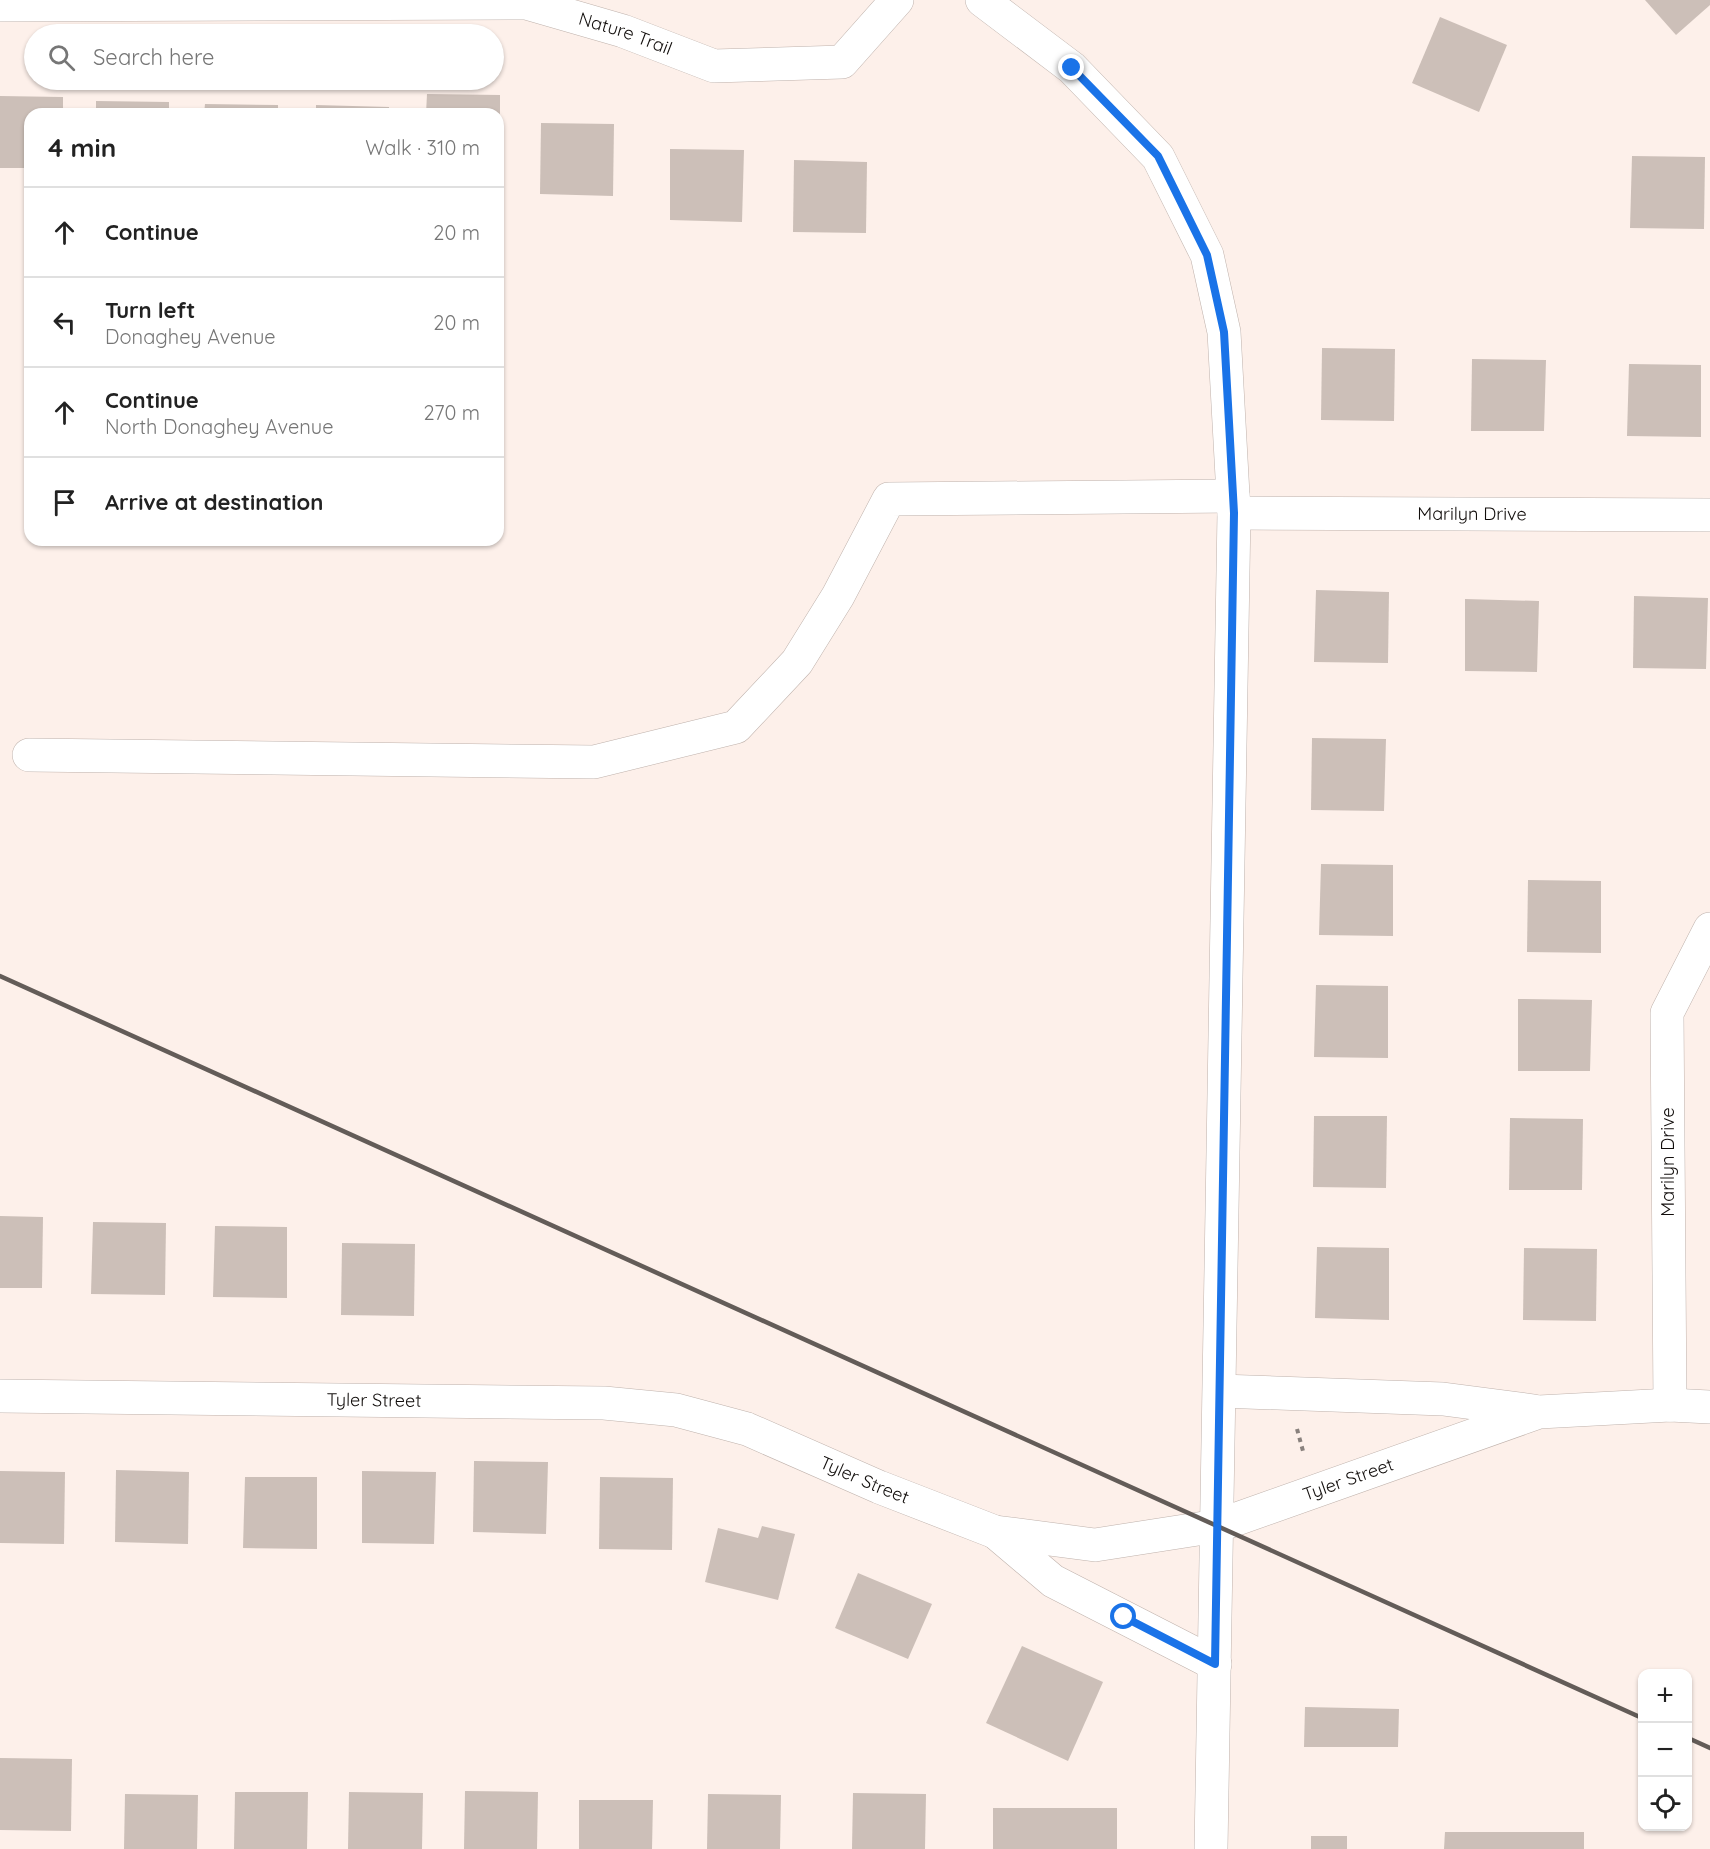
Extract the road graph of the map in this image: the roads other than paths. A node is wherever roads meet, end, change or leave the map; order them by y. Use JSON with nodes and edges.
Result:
{"nodes":[{"id":1,"x":897,"y":0,"type":"edge"},
{"id":2,"x":982,"y":0,"type":"edge"},
{"id":3,"x":0,"y":5,"type":"edge"},
{"id":4,"x":1233,"y":505,"type":"junction"},
{"id":5,"x":1710,"y":515,"type":"edge"},
{"id":6,"x":29,"y":756,"type":"dead end"},
{"id":7,"x":1710,"y":928,"type":"edge"},
{"id":8,"x":1220,"y":1391,"type":"junction"},
{"id":9,"x":0,"y":1396,"type":"edge"},
{"id":10,"x":1670,"y":1405,"type":"junction"},
{"id":11,"x":1710,"y":1407,"type":"edge"},
{"id":12,"x":1539,"y":1412,"type":"junction"},
{"id":13,"x":1217,"y":1526,"type":"junction"},
{"id":14,"x":995,"y":1533,"type":"junction"},
{"id":15,"x":1215,"y":1664,"type":"junction"},
{"id":16,"x":1211,"y":1849,"type":"edge"}],
"edges":[{"from":1,"to":3,"type":"street","name":"Nature Trail"},
{"from":2,"to":4,"type":"street"},
{"from":4,"to":5,"type":"street","name":"Marilyn Drive"},
{"from":4,"to":6,"type":"street","name":"Marilyn Drive"},
{"from":4,"to":8,"type":"street"},
{"from":7,"to":10,"type":"street","name":"Marilyn Drive"},
{"from":8,"to":12,"type":"street"},
{"from":8,"to":13,"type":"street"},
{"from":9,"to":14,"type":"street","name":"Tyler Street"},
{"from":10,"to":11,"type":"street","name":"Tyler Street"},
{"from":10,"to":12,"type":"street","name":"Tyler Street"},
{"from":12,"to":13,"type":"street","name":"Tyler Street"},
{"from":13,"to":14,"type":"street","name":"Tyler Street"},
{"from":13,"to":15,"type":"street"},
{"from":14,"to":15,"type":"street"},
{"from":15,"to":16,"type":"street"}]}
